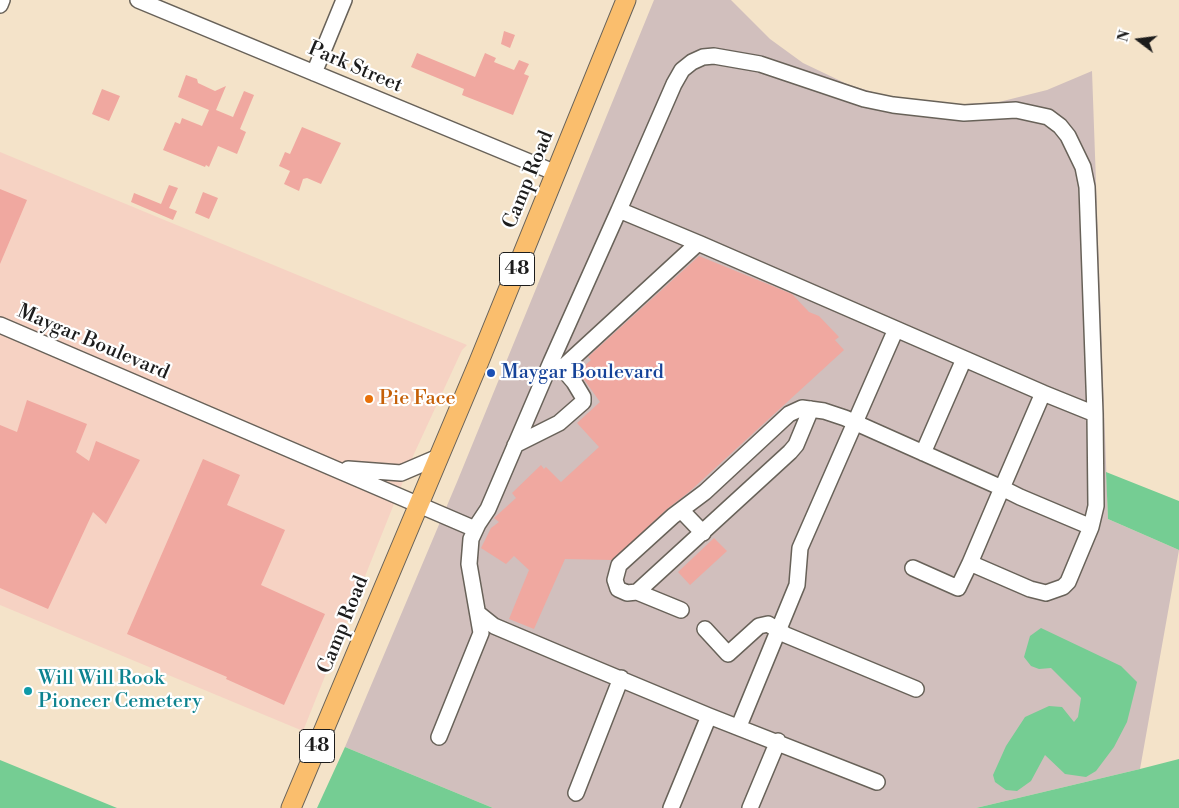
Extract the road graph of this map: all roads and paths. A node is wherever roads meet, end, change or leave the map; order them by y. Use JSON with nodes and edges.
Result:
{"nodes":[{"id":1,"x":2,"y":0,"type":"edge"},
{"id":2,"x":138,"y":0,"type":"edge"},
{"id":3,"x":344,"y":0,"type":"edge"},
{"id":4,"x":626,"y":0,"type":"edge"},
{"id":5,"x":0,"y":4,"type":"edge"},
{"id":6,"x":314,"y":73,"type":"junction"},
{"id":7,"x":556,"y":173,"type":"junction"},
{"id":8,"x":619,"y":210,"type":"junction"},
{"id":9,"x":698,"y":243,"type":"junction"},
{"id":10,"x":0,"y":325,"type":"edge"},
{"id":11,"x":896,"y":329,"type":"junction"},
{"id":12,"x":964,"y":359,"type":"junction"},
{"id":13,"x":556,"y":365,"type":"junction"},
{"id":14,"x":1043,"y":393,"type":"junction"},
{"id":15,"x":811,"y":409,"type":"junction"},
{"id":16,"x":1096,"y":414,"type":"junction"},
{"id":17,"x":855,"y":423,"type":"junction"},
{"id":18,"x":515,"y":445,"type":"junction"},
{"id":19,"x":923,"y":454,"type":"junction"},
{"id":20,"x":436,"y":458,"type":"junction"},
{"id":21,"x":327,"y":465,"type":"junction"},
{"id":22,"x":1002,"y":488,"type":"junction"},
{"id":23,"x":418,"y":504,"type":"junction"},
{"id":24,"x":681,"y":510,"type":"junction"},
{"id":25,"x":1091,"y":527,"type":"junction"},
{"id":26,"x":474,"y":529,"type":"junction"},
{"id":27,"x":703,"y":533,"type":"junction"},
{"id":28,"x":970,"y":563,"type":"junction"},
{"id":29,"x":913,"y":568,"type":"dead end"},
{"id":30,"x":637,"y":592,"type":"junction"},
{"id":31,"x":680,"y":610,"type":"dead end"},
{"id":32,"x":479,"y":614,"type":"junction"},
{"id":33,"x":705,"y":628,"type":"dead end"},
{"id":34,"x":779,"y":630,"type":"junction"},
{"id":35,"x":621,"y":678,"type":"junction"},
{"id":36,"x":916,"y":688,"type":"dead end"},
{"id":37,"x":709,"y":716,"type":"junction"},
{"id":38,"x":739,"y":726,"type":"junction"},
{"id":39,"x":439,"y":737,"type":"dead end"},
{"id":40,"x":778,"y":741,"type":"junction"},
{"id":41,"x":877,"y":782,"type":"dead end"},
{"id":42,"x":576,"y":793,"type":"dead end"},
{"id":43,"x":291,"y":808,"type":"edge"},
{"id":44,"x":671,"y":808,"type":"edge"},
{"id":45,"x":750,"y":808,"type":"edge"}],
"edges":[{"from":1,"to":5,"type":"street"},
{"from":2,"to":6,"type":"street","name":"Park Street"},
{"from":3,"to":6,"type":"street"},
{"from":4,"to":7,"type":"main road","name":"Camp Road","number":"48"},
{"from":6,"to":7,"type":"street","name":"Park Street"},
{"from":7,"to":20,"type":"main road","name":"Camp Road","number":"48"},
{"from":8,"to":9,"type":"street"},
{"from":8,"to":13,"type":"street"},
{"from":8,"to":16,"type":"street"},
{"from":9,"to":11,"type":"street"},
{"from":9,"to":13,"type":"street"},
{"from":10,"to":21,"type":"street","name":"Maygar Boulevard"},
{"from":11,"to":12,"type":"street"},
{"from":11,"to":17,"type":"street"},
{"from":12,"to":14,"type":"street"},
{"from":12,"to":19,"type":"street"},
{"from":13,"to":18,"type":"street"},
{"from":13,"to":18,"type":"street"},
{"from":14,"to":16,"type":"street"},
{"from":14,"to":22,"type":"street"},
{"from":15,"to":17,"type":"street"},
{"from":15,"to":24,"type":"street"},
{"from":15,"to":27,"type":"street"},
{"from":16,"to":25,"type":"street"},
{"from":17,"to":19,"type":"street"},
{"from":17,"to":34,"type":"street"},
{"from":18,"to":26,"type":"street"},
{"from":19,"to":22,"type":"street"},
{"from":20,"to":21,"type":"street"},
{"from":20,"to":23,"type":"main road","name":"Camp Road","number":"48"},
{"from":21,"to":23,"type":"street","name":"Maygar Boulevard"},
{"from":22,"to":25,"type":"street"},
{"from":22,"to":28,"type":"street"},
{"from":23,"to":26,"type":"street","name":"Maygar Boulevard"},
{"from":23,"to":43,"type":"main road","name":"Camp Road","number":"48"},
{"from":24,"to":27,"type":"street"},
{"from":24,"to":30,"type":"street"},
{"from":25,"to":28,"type":"street"},
{"from":26,"to":32,"type":"street"},
{"from":27,"to":30,"type":"street"},
{"from":28,"to":29,"type":"street"},
{"from":30,"to":31,"type":"street"},
{"from":32,"to":35,"type":"street"},
{"from":32,"to":39,"type":"street"},
{"from":33,"to":34,"type":"street"},
{"from":34,"to":36,"type":"street"},
{"from":34,"to":38,"type":"street"},
{"from":35,"to":37,"type":"street"},
{"from":35,"to":42,"type":"street"},
{"from":37,"to":38,"type":"street"},
{"from":37,"to":44,"type":"street"},
{"from":38,"to":40,"type":"street"},
{"from":40,"to":41,"type":"street"},
{"from":40,"to":45,"type":"street"}]}
